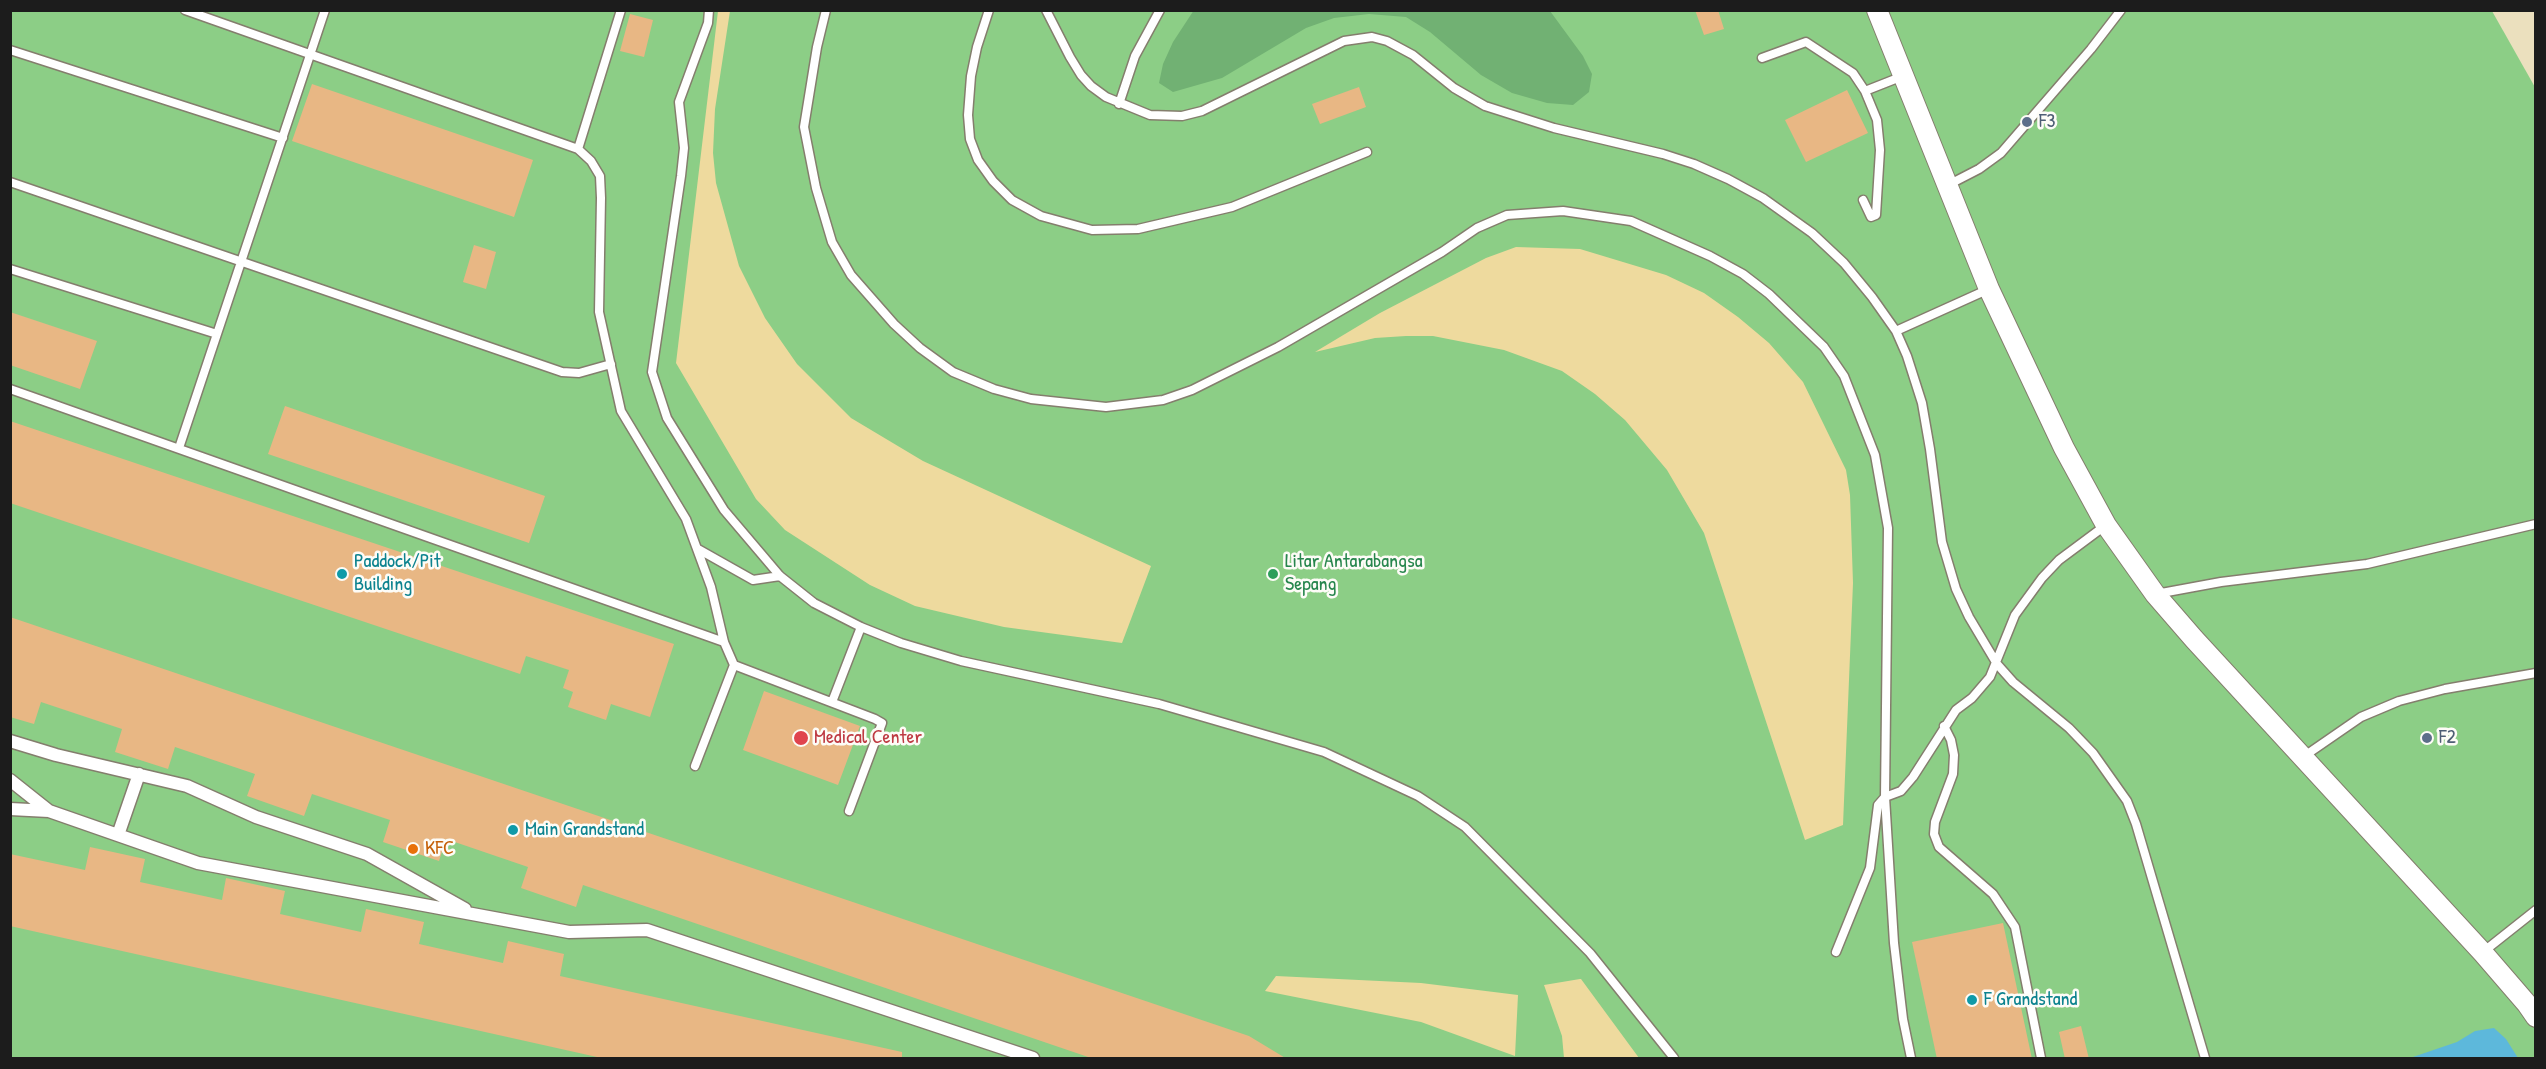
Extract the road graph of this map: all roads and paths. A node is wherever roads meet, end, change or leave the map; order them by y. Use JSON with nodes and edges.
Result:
{"nodes":[{"id":1,"x":184,"y":10,"type":"edge"},
{"id":2,"x":325,"y":10,"type":"edge"},
{"id":3,"x":621,"y":10,"type":"edge"},
{"id":4,"x":710,"y":10,"type":"edge"},
{"id":5,"x":826,"y":10,"type":"edge"},
{"id":6,"x":989,"y":10,"type":"edge"},
{"id":7,"x":1046,"y":10,"type":"edge"},
{"id":8,"x":1160,"y":10,"type":"edge"},
{"id":9,"x":1877,"y":10,"type":"edge"},
{"id":10,"x":2121,"y":10,"type":"edge"},
{"id":11,"x":10,"y":50,"type":"edge"},
{"id":12,"x":310,"y":55,"type":"junction"},
{"id":13,"x":1762,"y":58,"type":"dead end"},
{"id":14,"x":1903,"y":76,"type":"junction"},
{"id":15,"x":1865,"y":91,"type":"junction"},
{"id":16,"x":1119,"y":104,"type":"junction"},
{"id":17,"x":283,"y":138,"type":"junction"},
{"id":18,"x":578,"y":149,"type":"junction"},
{"id":19,"x":1367,"y":152,"type":"dead end"},
{"id":20,"x":10,"y":182,"type":"edge"},
{"id":21,"x":1947,"y":185,"type":"junction"},
{"id":22,"x":1863,"y":200,"type":"dead end"},
{"id":23,"x":242,"y":262,"type":"junction"},
{"id":24,"x":10,"y":268,"type":"edge"},
{"id":25,"x":1989,"y":289,"type":"junction"},
{"id":26,"x":1896,"y":331,"type":"junction"},
{"id":27,"x":217,"y":334,"type":"junction"},
{"id":28,"x":610,"y":364,"type":"junction"},
{"id":29,"x":10,"y":388,"type":"edge"},
{"id":30,"x":179,"y":448,"type":"junction"},
{"id":31,"x":2535,"y":524,"type":"edge"},
{"id":32,"x":2106,"y":525,"type":"junction"},
{"id":33,"x":698,"y":549,"type":"junction"},
{"id":34,"x":780,"y":576,"type":"junction"},
{"id":35,"x":2156,"y":594,"type":"junction"},
{"id":36,"x":861,"y":627,"type":"junction"},
{"id":37,"x":724,"y":642,"type":"junction"},
{"id":38,"x":1996,"y":664,"type":"junction"},
{"id":39,"x":734,"y":665,"type":"junction"},
{"id":40,"x":2535,"y":673,"type":"edge"},
{"id":41,"x":832,"y":702,"type":"junction"},
{"id":42,"x":1944,"y":726,"type":"junction"},
{"id":43,"x":10,"y":741,"type":"edge"},
{"id":44,"x":2303,"y":757,"type":"junction"},
{"id":45,"x":694,"y":765,"type":"dead end"},
{"id":46,"x":140,"y":774,"type":"junction"},
{"id":47,"x":10,"y":780,"type":"edge"},
{"id":48,"x":1885,"y":797,"type":"junction"},
{"id":49,"x":10,"y":809,"type":"edge"},
{"id":50,"x":49,"y":811,"type":"junction"},
{"id":51,"x":849,"y":811,"type":"dead end"},
{"id":52,"x":118,"y":835,"type":"junction"},
{"id":53,"x":2535,"y":910,"type":"edge"},
{"id":54,"x":474,"y":914,"type":"junction"},
{"id":55,"x":1836,"y":952,"type":"dead end"},
{"id":56,"x":2483,"y":953,"type":"junction"},
{"id":57,"x":2535,"y":1017,"type":"edge"},
{"id":58,"x":1033,"y":1059,"type":"edge"},
{"id":59,"x":1674,"y":1059,"type":"edge"},
{"id":60,"x":1911,"y":1059,"type":"edge"},
{"id":61,"x":2041,"y":1059,"type":"edge"},
{"id":62,"x":2205,"y":1059,"type":"edge"}],
"edges":[{"from":1,"to":12,"type":"lane"},
{"from":2,"to":12,"type":"lane"},
{"from":3,"to":18,"type":"lane"},
{"from":4,"to":34,"type":"lane"},
{"from":5,"to":48,"type":"lane"},
{"from":6,"to":19,"type":"lane"},
{"from":7,"to":16,"type":"lane"},
{"from":8,"to":16,"type":"lane"},
{"from":9,"to":14,"type":"street"},
{"from":10,"to":21,"type":"lane"},
{"from":11,"to":17,"type":"lane"},
{"from":12,"to":17,"type":"lane"},
{"from":12,"to":18,"type":"lane"},
{"from":13,"to":15,"type":"lane"},
{"from":14,"to":15,"type":"lane"},
{"from":14,"to":21,"type":"street"},
{"from":15,"to":22,"type":"lane"},
{"from":16,"to":26,"type":"lane"},
{"from":17,"to":23,"type":"lane"},
{"from":18,"to":28,"type":"lane"},
{"from":20,"to":23,"type":"lane"},
{"from":21,"to":25,"type":"street"},
{"from":23,"to":27,"type":"lane"},
{"from":23,"to":28,"type":"lane"},
{"from":24,"to":27,"type":"lane"},
{"from":25,"to":26,"type":"lane"},
{"from":25,"to":32,"type":"street"},
{"from":26,"to":38,"type":"lane"},
{"from":27,"to":30,"type":"lane"},
{"from":28,"to":33,"type":"lane"},
{"from":29,"to":30,"type":"lane"},
{"from":30,"to":37,"type":"lane"},
{"from":31,"to":35,"type":"lane"},
{"from":32,"to":35,"type":"street"},
{"from":32,"to":38,"type":"lane"},
{"from":33,"to":34,"type":"lane"},
{"from":33,"to":37,"type":"lane"},
{"from":34,"to":36,"type":"lane"},
{"from":35,"to":44,"type":"street"},
{"from":36,"to":41,"type":"lane"},
{"from":36,"to":59,"type":"lane"},
{"from":37,"to":39,"type":"lane"},
{"from":38,"to":42,"type":"lane"},
{"from":38,"to":62,"type":"lane"},
{"from":39,"to":41,"type":"lane"},
{"from":39,"to":45,"type":"lane"},
{"from":40,"to":44,"type":"lane"},
{"from":41,"to":51,"type":"lane"},
{"from":42,"to":48,"type":"lane"},
{"from":42,"to":61,"type":"lane"},
{"from":43,"to":46,"type":"street"},
{"from":44,"to":56,"type":"street"},
{"from":46,"to":52,"type":"street"},
{"from":46,"to":54,"type":"street"},
{"from":47,"to":50,"type":"street"},
{"from":48,"to":55,"type":"lane"},
{"from":48,"to":60,"type":"lane"},
{"from":49,"to":50,"type":"street"},
{"from":50,"to":52,"type":"street"},
{"from":52,"to":54,"type":"street"},
{"from":53,"to":56,"type":"lane"},
{"from":54,"to":58,"type":"street"},
{"from":56,"to":57,"type":"street"}]}
